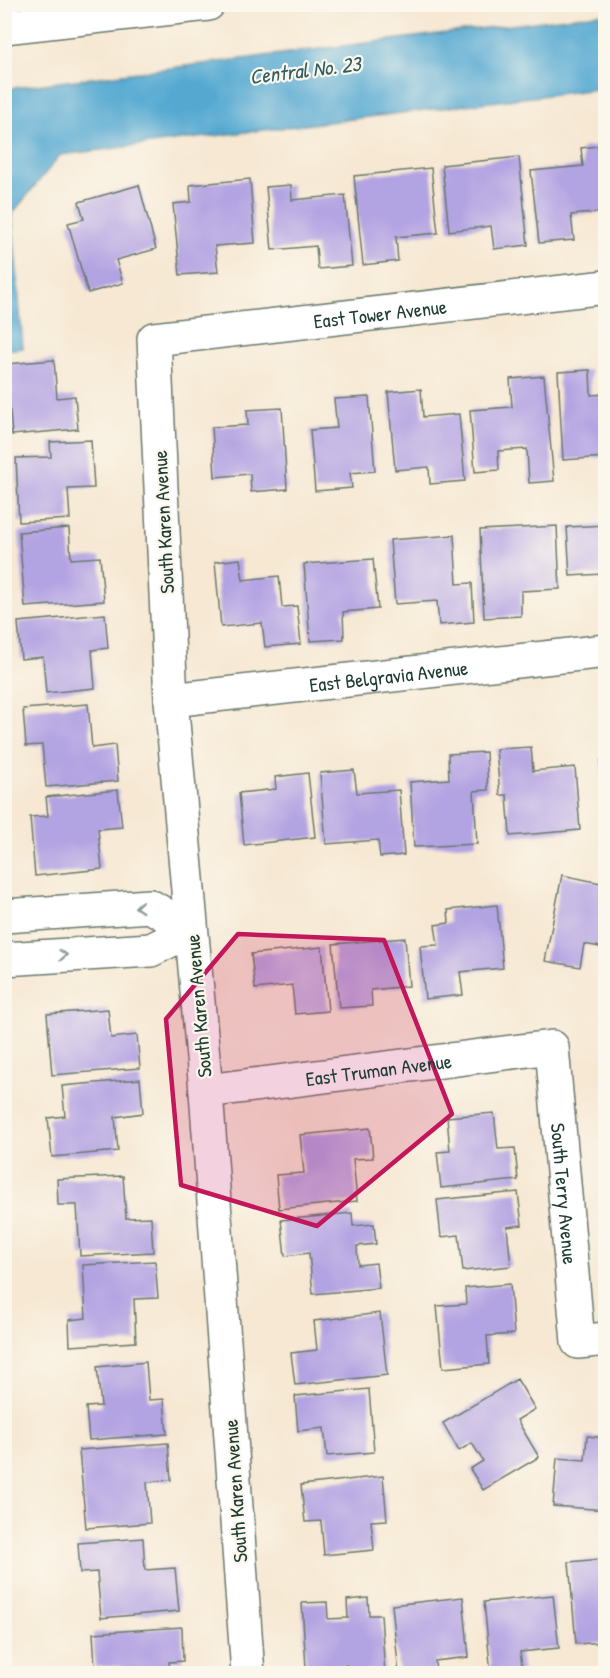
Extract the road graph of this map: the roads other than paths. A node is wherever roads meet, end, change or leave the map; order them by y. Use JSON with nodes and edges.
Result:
{"nodes":[{"id":1,"x":208,"y":4,"type":"edge"},
{"id":2,"x":4,"y":27,"type":"edge"},
{"id":3,"x":606,"y":286,"type":"edge"},
{"id":4,"x":154,"y":339,"type":"joint"},
{"id":5,"x":606,"y":651,"type":"edge"},
{"id":6,"x":171,"y":700,"type":"junction"},
{"id":7,"x":4,"y":916,"type":"edge"},
{"id":8,"x":190,"y":930,"type":"junction"},
{"id":9,"x":4,"y":959,"type":"edge"},
{"id":10,"x":552,"y":1047,"type":"joint"},
{"id":11,"x":206,"y":1091,"type":"junction"},
{"id":12,"x":592,"y":1340,"type":"edge"},
{"id":13,"x":248,"y":1674,"type":"edge"}],
"edges":[{"from":1,"to":2,"type":"street"},
{"from":3,"to":4,"type":"street","name":"East Tower Avenue"},
{"from":4,"to":6,"type":"street","name":"South Karen Avenue"},
{"from":5,"to":6,"type":"street","name":"East Belgravia Avenue"},
{"from":6,"to":8,"type":"street","name":"South Karen Avenue"},
{"from":8,"to":7,"type":"street","one_way":true},
{"from":9,"to":8,"type":"street","one_way":true},
{"from":8,"to":11,"type":"street","name":"South Karen Avenue"},
{"from":10,"to":11,"type":"street","name":"East Truman Avenue"},
{"from":10,"to":12,"type":"street","name":"South Terry Avenue"},
{"from":11,"to":13,"type":"street","name":"South Karen Avenue"}]}
